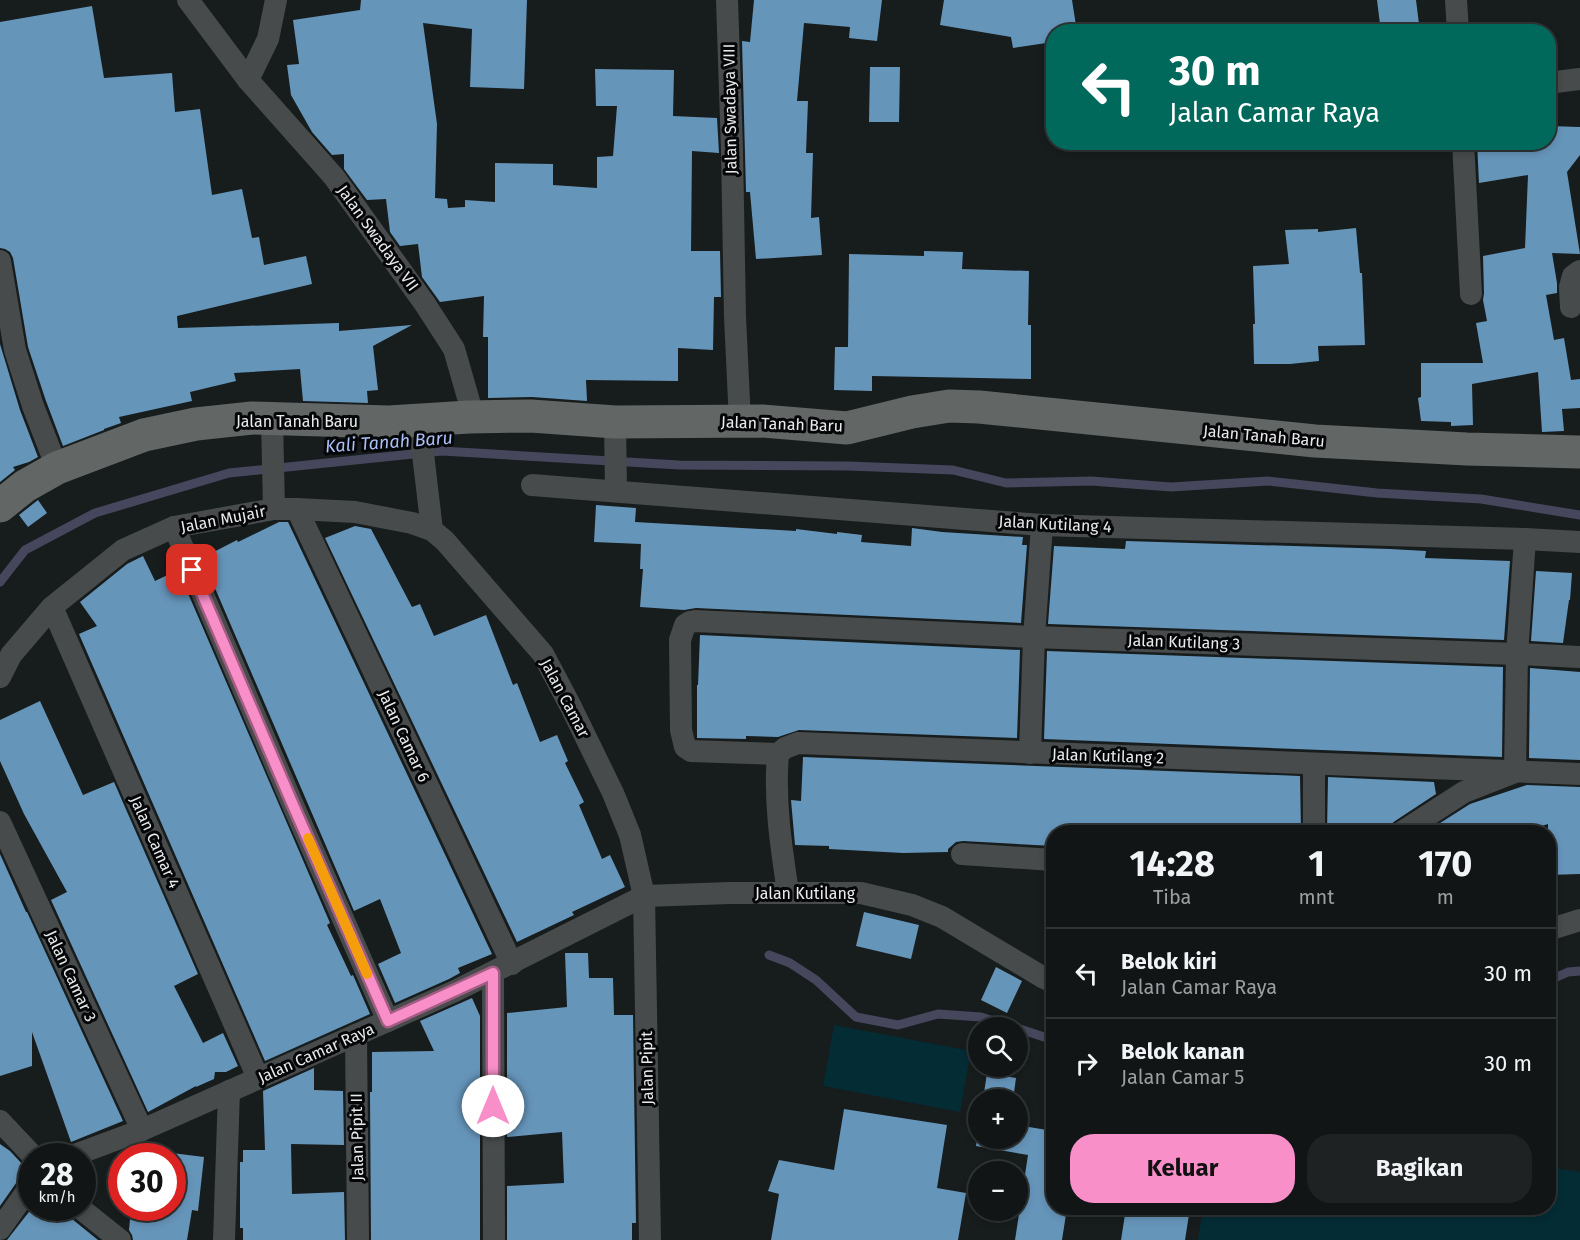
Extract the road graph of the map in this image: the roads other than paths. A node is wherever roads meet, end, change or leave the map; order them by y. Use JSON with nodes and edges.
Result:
{"nodes":[{"id":1,"x":188,"y":0,"type":"edge"},
{"id":2,"x":276,"y":0,"type":"edge"},
{"id":3,"x":727,"y":0,"type":"edge"},
{"id":4,"x":1456,"y":0,"type":"edge"},
{"id":5,"x":1458,"y":24,"type":"edge"},
{"id":6,"x":1580,"y":79,"type":"edge"},
{"id":7,"x":248,"y":80,"type":"junction"},
{"id":8,"x":1556,"y":82,"type":"edge"},
{"id":9,"x":1463,"y":150,"type":"edge"},
{"id":10,"x":0,"y":261,"type":"edge"},
{"id":11,"x":1580,"y":271,"type":"edge"},
{"id":12,"x":1471,"y":294,"type":"dead end"},
{"id":13,"x":1571,"y":307,"type":"dead end"},
{"id":14,"x":469,"y":417,"type":"junction"},
{"id":15,"x":740,"y":422,"type":"junction"},
{"id":16,"x":420,"y":428,"type":"junction"},
{"id":17,"x":272,"y":429,"type":"junction"},
{"id":18,"x":616,"y":431,"type":"junction"},
{"id":19,"x":1580,"y":452,"type":"edge"},
{"id":20,"x":57,"y":468,"type":"junction"},
{"id":21,"x":616,"y":484,"type":"junction"},
{"id":22,"x":532,"y":485,"type":"dead end"},
{"id":23,"x":274,"y":499,"type":"junction"},
{"id":24,"x":0,"y":506,"type":"edge"},
{"id":25,"x":297,"y":508,"type":"junction"},
{"id":26,"x":1042,"y":525,"type":"junction"},
{"id":27,"x":174,"y":528,"type":"junction"},
{"id":28,"x":432,"y":530,"type":"junction"},
{"id":29,"x":1525,"y":539,"type":"junction"},
{"id":30,"x":1580,"y":542,"type":"edge"},
{"id":31,"x":52,"y":607,"type":"junction"},
{"id":32,"x":1034,"y":637,"type":"junction"},
{"id":33,"x":1516,"y":654,"type":"junction"},
{"id":34,"x":1580,"y":657,"type":"edge"},
{"id":35,"x":0,"y":677,"type":"edge"},
{"id":36,"x":1030,"y":753,"type":"junction"},
{"id":37,"x":778,"y":754,"type":"junction"},
{"id":38,"x":1314,"y":764,"type":"junction"},
{"id":39,"x":1515,"y":772,"type":"junction"},
{"id":40,"x":1580,"y":774,"type":"edge"},
{"id":41,"x":0,"y":822,"type":"edge"},
{"id":42,"x":1314,"y":825,"type":"edge"},
{"id":43,"x":1413,"y":825,"type":"edge"},
{"id":44,"x":963,"y":854,"type":"dead end"},
{"id":45,"x":1046,"y":860,"type":"edge"},
{"id":46,"x":788,"y":892,"type":"junction"},
{"id":47,"x":644,"y":896,"type":"junction"},
{"id":48,"x":1580,"y":920,"type":"edge"},
{"id":49,"x":1556,"y":928,"type":"edge"},
{"id":50,"x":503,"y":968,"type":"junction"},
{"id":51,"x":1046,"y":979,"type":"edge"},
{"id":52,"x":388,"y":1021,"type":"junction"},
{"id":53,"x":356,"y":1035,"type":"junction"},
{"id":54,"x":258,"y":1078,"type":"junction"},
{"id":55,"x":229,"y":1091,"type":"junction"},
{"id":56,"x":0,"y":1121,"type":"edge"},
{"id":57,"x":142,"y":1130,"type":"junction"},
{"id":58,"x":21,"y":1143,"type":"edge"},
{"id":59,"x":96,"y":1147,"type":"edge"},
{"id":60,"x":18,"y":1204,"type":"edge"},
{"id":61,"x":96,"y":1221,"type":"edge"},
{"id":62,"x":0,"y":1229,"type":"edge"},
{"id":63,"x":120,"y":1240,"type":"edge"},
{"id":64,"x":224,"y":1240,"type":"edge"},
{"id":65,"x":358,"y":1240,"type":"edge"},
{"id":66,"x":494,"y":1240,"type":"edge"},
{"id":67,"x":650,"y":1240,"type":"edge"}],
"edges":[{"from":1,"to":7,"type":"street","name":"Jalan Swadaya VII"},
{"from":2,"to":7,"type":"street"},
{"from":3,"to":15,"type":"street","name":"Jalan Swadaya VIII"},
{"from":4,"to":5,"type":"street"},
{"from":6,"to":8,"type":"street"},
{"from":7,"to":14,"type":"street","name":"Jalan Swadaya VII"},
{"from":9,"to":12,"type":"street"},
{"from":10,"to":20,"type":"street"},
{"from":11,"to":13,"type":"street"},
{"from":14,"to":16,"type":"main road","name":"Jalan Tanah Baru"},
{"from":14,"to":18,"type":"main road","name":"Jalan Tanah Baru"},
{"from":15,"to":18,"type":"main road","name":"Jalan Tanah Baru"},
{"from":15,"to":19,"type":"main road","name":"Jalan Tanah Baru"},
{"from":16,"to":17,"type":"main road","name":"Jalan Tanah Baru"},
{"from":16,"to":28,"type":"street"},
{"from":17,"to":20,"type":"main road","name":"Jalan Tanah Baru"},
{"from":17,"to":23,"type":"street"},
{"from":18,"to":21,"type":"street"},
{"from":20,"to":24,"type":"main road","name":"Jalan Tanah Baru"},
{"from":21,"to":22,"type":"street","name":"Jalan Kutilang 4"},
{"from":21,"to":26,"type":"street","name":"Jalan Kutilang 4"},
{"from":23,"to":25,"type":"street","name":"Jalan Mujair"},
{"from":23,"to":27,"type":"street","name":"Jalan Mujair"},
{"from":25,"to":28,"type":"street","name":"Jalan Mujair"},
{"from":25,"to":50,"type":"street","name":"Jalan Camar 6"},
{"from":26,"to":29,"type":"street","name":"Jalan Kutilang 4"},
{"from":26,"to":32,"type":"street"},
{"from":27,"to":31,"type":"street","name":"Jalan Mujair"},
{"from":27,"to":52,"type":"street"},
{"from":28,"to":47,"type":"street","name":"Jalan Camar"},
{"from":29,"to":30,"type":"street","name":"Jalan Kutilang 4"},
{"from":29,"to":33,"type":"street"},
{"from":31,"to":35,"type":"street","name":"Jalan Mujair"},
{"from":31,"to":54,"type":"street","name":"Jalan Camar 4"},
{"from":32,"to":33,"type":"street","name":"Jalan Kutilang 3"},
{"from":32,"to":36,"type":"street"},
{"from":32,"to":37,"type":"street","name":"Jalan Kutilang 3"},
{"from":33,"to":34,"type":"street","name":"Jalan Kutilang 3"},
{"from":33,"to":39,"type":"street"},
{"from":36,"to":37,"type":"street","name":"Jalan Kutilang 2"},
{"from":36,"to":38,"type":"street","name":"Jalan Kutilang 2"},
{"from":37,"to":46,"type":"street"},
{"from":38,"to":39,"type":"street","name":"Jalan Kutilang 2"},
{"from":38,"to":42,"type":"street"},
{"from":39,"to":40,"type":"street","name":"Jalan Kutilang 2"},
{"from":39,"to":43,"type":"street"},
{"from":41,"to":57,"type":"street","name":"Jalan Camar 3"},
{"from":44,"to":45,"type":"street"},
{"from":46,"to":47,"type":"street","name":"Jalan Kutilang"},
{"from":46,"to":51,"type":"street","name":"Jalan Kutilang"},
{"from":47,"to":50,"type":"street","name":"Jalan Camar Raya"},
{"from":47,"to":67,"type":"street","name":"Jalan Pipit"},
{"from":48,"to":49,"type":"street"},
{"from":50,"to":52,"type":"street","name":"Jalan Camar Raya"},
{"from":50,"to":66,"type":"street"},
{"from":52,"to":53,"type":"street","name":"Jalan Camar Raya"},
{"from":53,"to":54,"type":"street","name":"Jalan Camar Raya"},
{"from":53,"to":65,"type":"street","name":"Jalan Pipit II"},
{"from":54,"to":55,"type":"street","name":"Jalan Camar Raya"},
{"from":55,"to":57,"type":"street","name":"Jalan Camar Raya"},
{"from":55,"to":64,"type":"street"},
{"from":56,"to":58,"type":"street"},
{"from":57,"to":59,"type":"street","name":"Jalan Camar Raya"},
{"from":60,"to":62,"type":"street"},
{"from":61,"to":63,"type":"street"}]}
